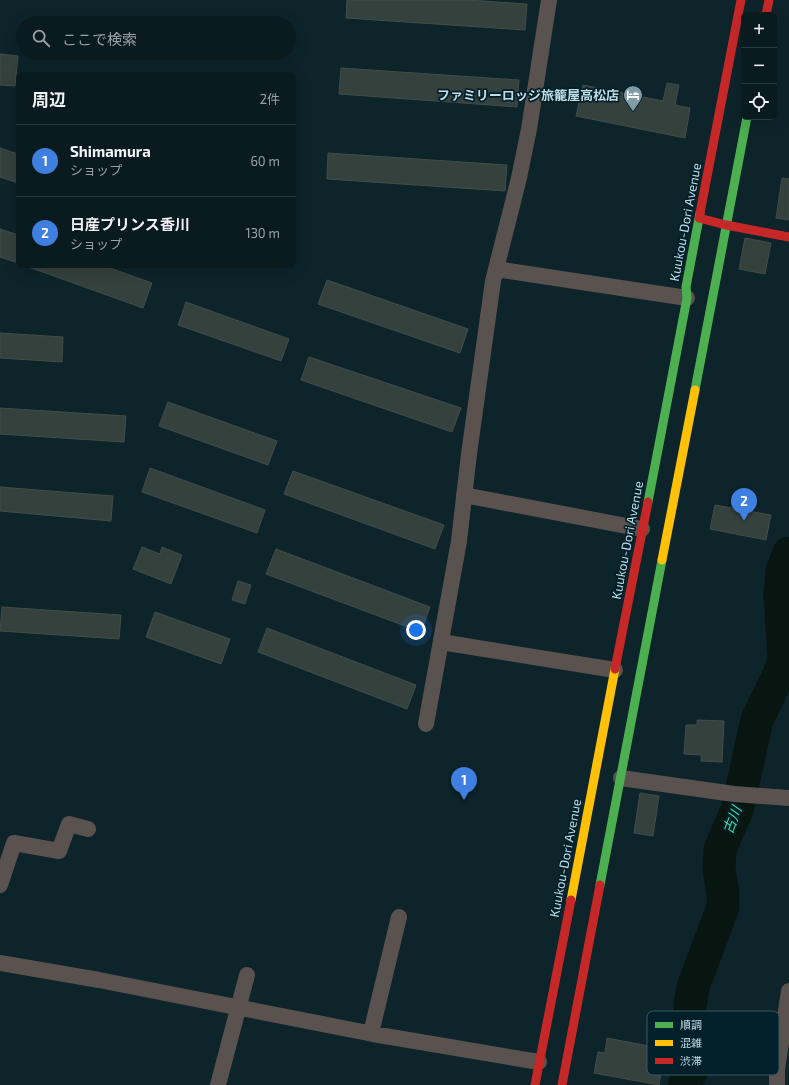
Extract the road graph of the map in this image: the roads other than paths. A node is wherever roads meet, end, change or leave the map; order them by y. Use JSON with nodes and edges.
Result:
{"nodes":[{"id":1,"x":549,"y":0,"type":"edge"},
{"id":2,"x":740,"y":0,"type":"edge"},
{"id":3,"x":769,"y":0,"type":"edge"},
{"id":4,"x":767,"y":12,"type":"edge"},
{"id":5,"x":746,"y":120,"type":"edge"},
{"id":6,"x":699,"y":218,"type":"junction"},
{"id":7,"x":726,"y":225,"type":"junction"},
{"id":8,"x":789,"y":237,"type":"edge"},
{"id":9,"x":496,"y":269,"type":"junction"},
{"id":10,"x":687,"y":298,"type":"junction"},
{"id":11,"x":464,"y":495,"type":"junction"},
{"id":12,"x":642,"y":529,"type":"junction"},
{"id":13,"x":441,"y":642,"type":"junction"},
{"id":14,"x":615,"y":670,"type":"junction"},
{"id":15,"x":426,"y":724,"type":"dead end"},
{"id":16,"x":621,"y":778,"type":"junction"},
{"id":17,"x":789,"y":798,"type":"edge"},
{"id":18,"x":88,"y":829,"type":"dead end"},
{"id":19,"x":0,"y":885,"type":"edge"},
{"id":20,"x":398,"y":917,"type":"dead end"},
{"id":21,"x":0,"y":963,"type":"edge"},
{"id":22,"x":247,"y":975,"type":"dead end"},
{"id":23,"x":789,"y":991,"type":"edge"},
{"id":24,"x":238,"y":1007,"type":"junction"},
{"id":25,"x":371,"y":1033,"type":"junction"},
{"id":26,"x":779,"y":1056,"type":"edge"},
{"id":27,"x":539,"y":1062,"type":"junction"},
{"id":28,"x":218,"y":1085,"type":"edge"},
{"id":29,"x":535,"y":1085,"type":"edge"},
{"id":30,"x":562,"y":1085,"type":"edge"}],
"edges":[{"from":1,"to":9,"type":"street"},
{"from":2,"to":6,"type":"main road","name":"Kuukou-Dori Avenue"},
{"from":3,"to":4,"type":"main road"},
{"from":5,"to":7,"type":"main road"},
{"from":6,"to":7,"type":"main road"},
{"from":6,"to":10,"type":"main road","name":"Kuukou-Dori Avenue"},
{"from":7,"to":8,"type":"main road"},
{"from":7,"to":16,"type":"main road"},
{"from":9,"to":10,"type":"street"},
{"from":9,"to":11,"type":"street"},
{"from":10,"to":12,"type":"main road","name":"Kuukou-Dori Avenue"},
{"from":11,"to":12,"type":"street"},
{"from":11,"to":13,"type":"street"},
{"from":12,"to":14,"type":"main road","name":"Kuukou-Dori Avenue"},
{"from":13,"to":14,"type":"street"},
{"from":13,"to":15,"type":"street"},
{"from":14,"to":27,"type":"main road","name":"Kuukou-Dori Avenue"},
{"from":16,"to":17,"type":"street"},
{"from":16,"to":30,"type":"main road"},
{"from":18,"to":19,"type":"street"},
{"from":20,"to":25,"type":"street"},
{"from":21,"to":24,"type":"street"},
{"from":22,"to":24,"type":"street"},
{"from":23,"to":26,"type":"street"},
{"from":24,"to":25,"type":"street"},
{"from":24,"to":28,"type":"street"},
{"from":25,"to":27,"type":"street"},
{"from":27,"to":29,"type":"main road","name":"Kuukou-Dori Avenue"}]}
